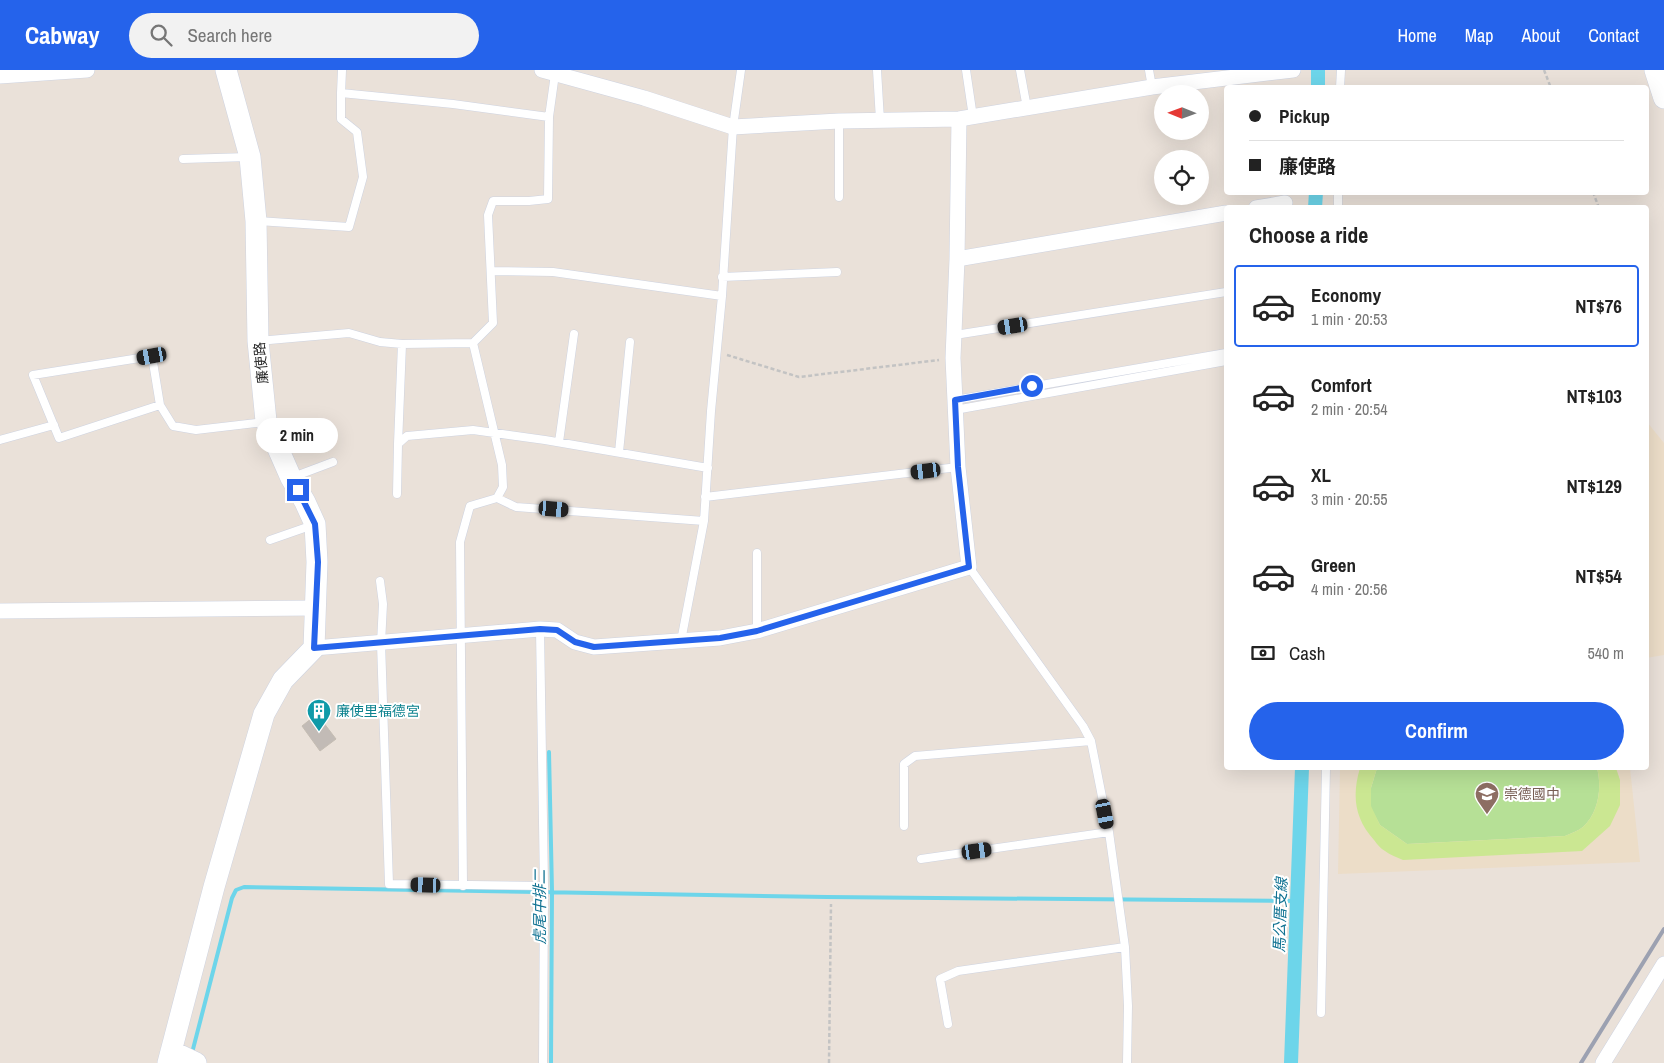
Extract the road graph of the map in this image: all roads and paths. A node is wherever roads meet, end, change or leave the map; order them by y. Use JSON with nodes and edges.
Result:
{"nodes":[{"id":1,"x":87,"y":70,"type":"edge"},
{"id":2,"x":226,"y":70,"type":"edge"},
{"id":3,"x":342,"y":70,"type":"edge"},
{"id":4,"x":741,"y":70,"type":"edge"},
{"id":5,"x":877,"y":70,"type":"edge"},
{"id":6,"x":966,"y":70,"type":"edge"},
{"id":7,"x":1020,"y":70,"type":"edge"},
{"id":8,"x":1149,"y":70,"type":"edge"},
{"id":9,"x":1294,"y":70,"type":"edge"},
{"id":10,"x":1341,"y":70,"type":"edge"},
{"id":11,"x":1544,"y":70,"type":"edge"},
{"id":12,"x":1655,"y":70,"type":"edge"},
{"id":13,"x":548,"y":72,"type":"edge"},
{"id":14,"x":0,"y":76,"type":"edge"},
{"id":15,"x":1340,"y":85,"type":"edge"},
{"id":16,"x":1550,"y":85,"type":"edge"},
{"id":17,"x":1152,"y":87,"type":"junction"},
{"id":18,"x":341,"y":93,"type":"junction"},
{"id":19,"x":1664,"y":98,"type":"edge"},
{"id":20,"x":1027,"y":108,"type":"junction"},
{"id":21,"x":549,"y":117,"type":"junction"},
{"id":22,"x":966,"y":118,"type":"junction"},
{"id":23,"x":839,"y":120,"type":"junction"},
{"id":24,"x":880,"y":120,"type":"junction"},
{"id":25,"x":733,"y":127,"type":"junction"},
{"id":26,"x":250,"y":157,"type":"junction"},
{"id":27,"x":183,"y":160,"type":"dead end"},
{"id":28,"x":840,"y":196,"type":"dead end"},
{"id":29,"x":1285,"y":202,"type":"dead end"},
{"id":30,"x":1270,"y":205,"type":"edge"},
{"id":31,"x":1224,"y":213,"type":"edge"},
{"id":32,"x":256,"y":221,"type":"junction"},
{"id":33,"x":957,"y":259,"type":"junction"},
{"id":34,"x":490,"y":271,"type":"junction"},
{"id":35,"x":837,"y":272,"type":"dead end"},
{"id":36,"x":722,"y":277,"type":"junction"},
{"id":37,"x":1224,"y":292,"type":"edge"},
{"id":38,"x":722,"y":296,"type":"junction"},
{"id":39,"x":574,"y":334,"type":"dead end"},
{"id":40,"x":955,"y":336,"type":"junction"},
{"id":41,"x":258,"y":341,"type":"junction"},
{"id":42,"x":630,"y":342,"type":"dead end"},
{"id":43,"x":473,"y":343,"type":"junction"},
{"id":44,"x":402,"y":344,"type":"junction"},
{"id":45,"x":717,"y":352,"type":"junction"},
{"id":46,"x":1224,"y":353,"type":"edge"},
{"id":47,"x":953,"y":358,"type":"junction"},
{"id":48,"x":1224,"y":361,"type":"edge"},
{"id":49,"x":160,"y":405,"type":"junction"},
{"id":50,"x":955,"y":405,"type":"junction"},
{"id":51,"x":266,"y":422,"type":"junction"},
{"id":52,"x":54,"y":425,"type":"junction"},
{"id":53,"x":495,"y":432,"type":"junction"},
{"id":54,"x":0,"y":440,"type":"edge"},
{"id":55,"x":559,"y":442,"type":"junction"},
{"id":56,"x":398,"y":444,"type":"junction"},
{"id":57,"x":619,"y":452,"type":"junction"},
{"id":58,"x":333,"y":462,"type":"dead end"},
{"id":59,"x":958,"y":467,"type":"junction"},
{"id":60,"x":708,"y":468,"type":"junction"},
{"id":61,"x":291,"y":478,"type":"junction"},
{"id":62,"x":397,"y":494,"type":"dead end"},
{"id":63,"x":704,"y":497,"type":"junction"},
{"id":64,"x":497,"y":498,"type":"junction"},
{"id":65,"x":704,"y":521,"type":"junction"},
{"id":66,"x":315,"y":524,"type":"junction"},
{"id":67,"x":270,"y":540,"type":"dead end"},
{"id":68,"x":757,"y":553,"type":"dead end"},
{"id":69,"x":969,"y":567,"type":"junction"},
{"id":70,"x":380,"y":581,"type":"dead end"},
{"id":71,"x":317,"y":608,"type":"junction"},
{"id":72,"x":0,"y":611,"type":"edge"},
{"id":73,"x":540,"y":629,"type":"junction"},
{"id":74,"x":757,"y":631,"type":"junction"},
{"id":75,"x":462,"y":637,"type":"junction"},
{"id":76,"x":681,"y":641,"type":"junction"},
{"id":77,"x":381,"y":643,"type":"junction"},
{"id":78,"x":314,"y":648,"type":"junction"},
{"id":79,"x":1091,"y":741,"type":"junction"},
{"id":80,"x":1326,"y":770,"type":"edge"},
{"id":81,"x":904,"y":826,"type":"dead end"},
{"id":82,"x":1109,"y":832,"type":"junction"},
{"id":83,"x":920,"y":859,"type":"dead end"},
{"id":84,"x":463,"y":886,"type":"junction"},
{"id":85,"x":544,"y":886,"type":"junction"},
{"id":86,"x":831,"y":904,"type":"dead end"},
{"id":87,"x":1125,"y":948,"type":"junction"},
{"id":88,"x":1664,"y":964,"type":"edge"},
{"id":89,"x":1321,"y":1013,"type":"dead end"},
{"id":90,"x":948,"y":1024,"type":"dead end"},
{"id":91,"x":169,"y":1057,"type":"edge"},
{"id":92,"x":196,"y":1063,"type":"edge"},
{"id":93,"x":543,"y":1063,"type":"edge"},
{"id":94,"x":829,"y":1063,"type":"edge"},
{"id":95,"x":1128,"y":1063,"type":"edge"},
{"id":96,"x":1603,"y":1063,"type":"edge"}],
"edges":[{"from":1,"to":14,"type":"street"},
{"from":2,"to":26,"type":"street","name":"廉使路"},
{"from":3,"to":18,"type":"lane"},
{"from":4,"to":25,"type":"lane"},
{"from":5,"to":24,"type":"lane"},
{"from":6,"to":22,"type":"lane"},
{"from":7,"to":20,"type":"lane"},
{"from":8,"to":17,"type":"lane"},
{"from":9,"to":17,"type":"street"},
{"from":10,"to":15,"type":"lane"},
{"from":11,"to":16,"type":"path"},
{"from":12,"to":19,"type":"street"},
{"from":13,"to":21,"type":"lane"},
{"from":13,"to":25,"type":"street"},
{"from":17,"to":20,"type":"street"},
{"from":18,"to":21,"type":"lane"},
{"from":18,"to":32,"type":"lane"},
{"from":20,"to":22,"type":"street"},
{"from":21,"to":34,"type":"lane"},
{"from":22,"to":24,"type":"street"},
{"from":22,"to":33,"type":"street"},
{"from":23,"to":24,"type":"street"},
{"from":23,"to":25,"type":"street"},
{"from":23,"to":28,"type":"lane"},
{"from":25,"to":36,"type":"lane"},
{"from":26,"to":27,"type":"lane"},
{"from":26,"to":32,"type":"street","name":"廉使路"},
{"from":29,"to":30,"type":"street"},
{"from":31,"to":33,"type":"street"},
{"from":32,"to":41,"type":"street","name":"廉使路"},
{"from":33,"to":40,"type":"street"},
{"from":34,"to":38,"type":"lane"},
{"from":34,"to":43,"type":"lane"},
{"from":35,"to":36,"type":"lane"},
{"from":36,"to":38,"type":"lane"},
{"from":37,"to":40,"type":"lane"},
{"from":38,"to":45,"type":"lane"},
{"from":39,"to":55,"type":"lane"},
{"from":40,"to":47,"type":"street"},
{"from":41,"to":44,"type":"lane"},
{"from":41,"to":51,"type":"street","name":"廉使路"},
{"from":42,"to":57,"type":"lane"},
{"from":43,"to":44,"type":"lane"},
{"from":43,"to":53,"type":"lane"},
{"from":44,"to":56,"type":"lane"},
{"from":45,"to":47,"type":"path"},
{"from":45,"to":60,"type":"lane"},
{"from":46,"to":50,"type":"lane"},
{"from":47,"to":50,"type":"street"},
{"from":48,"to":50,"type":"lane"},
{"from":49,"to":51,"type":"lane"},
{"from":49,"to":52,"type":"lane"},
{"from":49,"to":52,"type":"lane"},
{"from":50,"to":59,"type":"street"},
{"from":51,"to":61,"type":"street","name":"廉使路"},
{"from":52,"to":54,"type":"lane"},
{"from":53,"to":55,"type":"lane"},
{"from":53,"to":56,"type":"lane"},
{"from":53,"to":64,"type":"lane"},
{"from":55,"to":57,"type":"lane"},
{"from":56,"to":62,"type":"lane"},
{"from":57,"to":60,"type":"lane"},
{"from":58,"to":61,"type":"lane"},
{"from":59,"to":63,"type":"lane"},
{"from":59,"to":69,"type":"street"},
{"from":60,"to":63,"type":"lane"},
{"from":61,"to":66,"type":"street","name":"廉使路"},
{"from":63,"to":65,"type":"lane"},
{"from":64,"to":65,"type":"lane"},
{"from":64,"to":75,"type":"lane"},
{"from":65,"to":76,"type":"lane"},
{"from":66,"to":67,"type":"lane"},
{"from":66,"to":71,"type":"street","name":"廉使路"},
{"from":68,"to":74,"type":"lane"},
{"from":69,"to":74,"type":"street"},
{"from":69,"to":79,"type":"lane"},
{"from":70,"to":77,"type":"lane"},
{"from":71,"to":72,"type":"street"},
{"from":71,"to":78,"type":"street","name":"廉使路"},
{"from":73,"to":75,"type":"street"},
{"from":73,"to":76,"type":"street"},
{"from":73,"to":85,"type":"lane"},
{"from":74,"to":76,"type":"street"},
{"from":75,"to":77,"type":"street"},
{"from":75,"to":84,"type":"lane"},
{"from":77,"to":78,"type":"street"},
{"from":77,"to":84,"type":"lane"},
{"from":78,"to":91,"type":"street"},
{"from":79,"to":81,"type":"lane"},
{"from":79,"to":82,"type":"lane"},
{"from":80,"to":89,"type":"lane"},
{"from":82,"to":83,"type":"lane"},
{"from":82,"to":87,"type":"lane"},
{"from":84,"to":85,"type":"lane"},
{"from":85,"to":93,"type":"lane"},
{"from":86,"to":94,"type":"path"},
{"from":87,"to":90,"type":"lane"},
{"from":87,"to":95,"type":"lane"},
{"from":88,"to":96,"type":"street"},
{"from":91,"to":92,"type":"street"}]}
